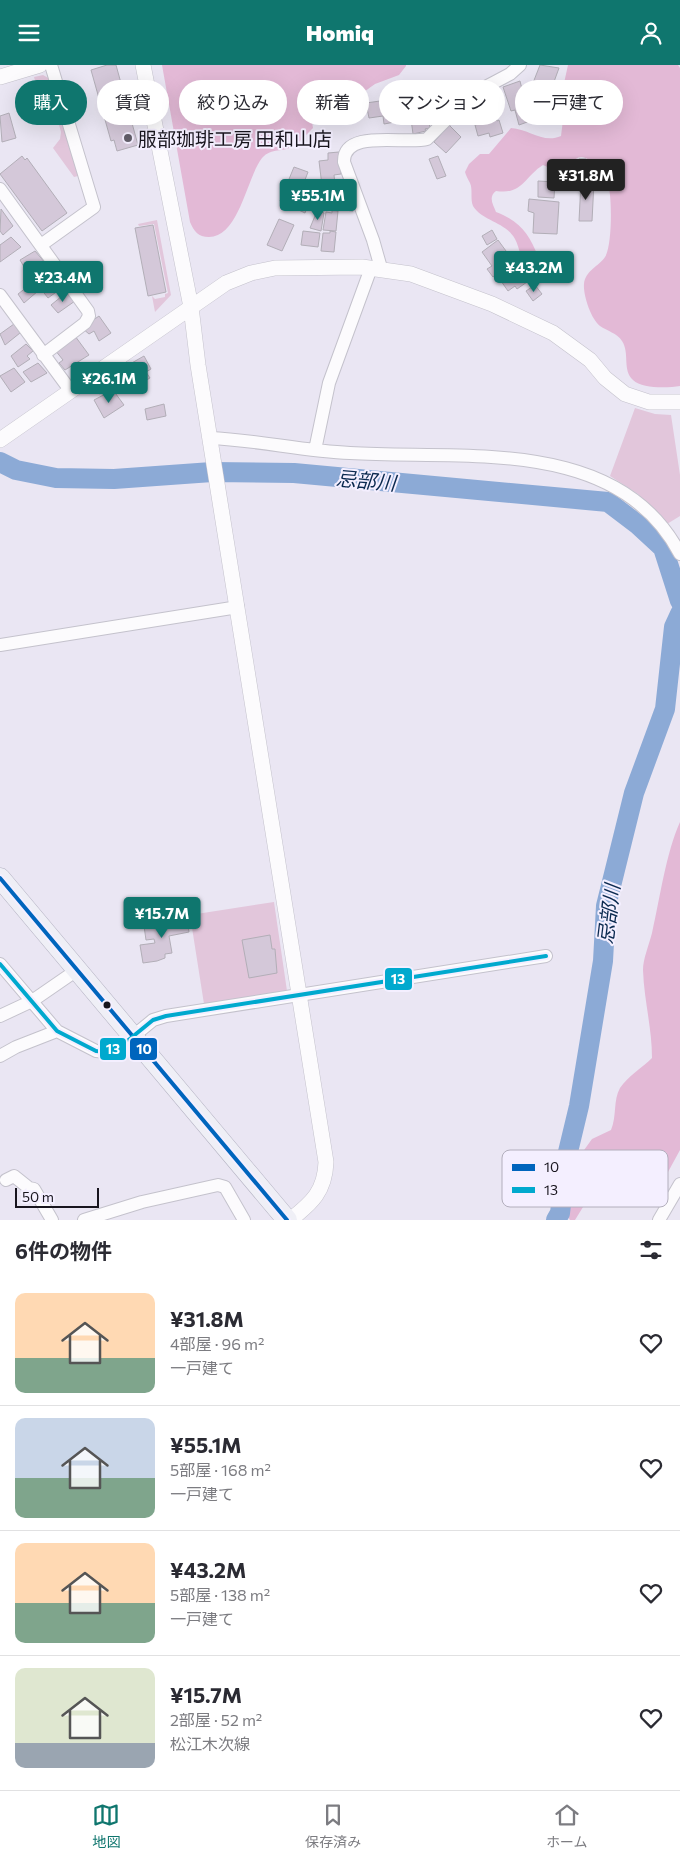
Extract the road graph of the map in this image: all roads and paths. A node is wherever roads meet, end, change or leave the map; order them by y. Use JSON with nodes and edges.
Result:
{"nodes":[{"id":1,"x":40,"y":65,"type":"edge"},
{"id":2,"x":51,"y":65,"type":"edge"},
{"id":3,"x":143,"y":65,"type":"edge"},
{"id":4,"x":520,"y":65,"type":"edge"},
{"id":5,"x":0,"y":77,"type":"edge"},
{"id":6,"x":0,"y":189,"type":"edge"},
{"id":7,"x":41,"y":245,"type":"junction"},
{"id":8,"x":376,"y":268,"type":"junction"},
{"id":9,"x":0,"y":295,"type":"edge"},
{"id":10,"x":191,"y":307,"type":"junction"},
{"id":11,"x":43,"y":355,"type":"junction"},
{"id":12,"x":70,"y":390,"type":"junction"},
{"id":13,"x":680,"y":402,"type":"edge"},
{"id":14,"x":3,"y":437,"type":"edge"},
{"id":15,"x":211,"y":440,"type":"junction"},
{"id":16,"x":315,"y":450,"type":"junction"},
{"id":17,"x":680,"y":554,"type":"edge"},
{"id":18,"x":238,"y":607,"type":"junction"},
{"id":19,"x":0,"y":645,"type":"edge"},
{"id":20,"x":0,"y":878,"type":"edge"},
{"id":21,"x":546,"y":957,"type":"dead end"},
{"id":22,"x":0,"y":964,"type":"edge"},
{"id":23,"x":77,"y":970,"type":"junction"},
{"id":24,"x":300,"y":993,"type":"junction"},
{"id":25,"x":32,"y":1001,"type":"junction"},
{"id":26,"x":0,"y":1016,"type":"edge"},
{"id":27,"x":57,"y":1031,"type":"junction"},
{"id":28,"x":132,"y":1036,"type":"junction"},
{"id":29,"x":0,"y":1056,"type":"edge"},
{"id":30,"x":6,"y":1179,"type":"dead end"},
{"id":31,"x":680,"y":1184,"type":"edge"},
{"id":32,"x":668,"y":1205,"type":"edge"},
{"id":33,"x":667,"y":1207,"type":"edge"},
{"id":34,"x":88,"y":1219,"type":"edge"},
{"id":35,"x":52,"y":1220,"type":"edge"},
{"id":36,"x":244,"y":1220,"type":"edge"},
{"id":37,"x":288,"y":1220,"type":"edge"},
{"id":38,"x":659,"y":1220,"type":"edge"}],
"edges":[{"from":1,"to":5,"type":"street"},
{"from":2,"to":7,"type":"street"},
{"from":3,"to":10,"type":"street"},
{"from":4,"to":8,"type":"street"},
{"from":6,"to":7,"type":"street"},
{"from":7,"to":11,"type":"street"},
{"from":8,"to":10,"type":"street"},
{"from":8,"to":13,"type":"street"},
{"from":8,"to":16,"type":"street"},
{"from":9,"to":11,"type":"street"},
{"from":10,"to":12,"type":"street"},
{"from":10,"to":15,"type":"street"},
{"from":11,"to":12,"type":"street"},
{"from":12,"to":14,"type":"street"},
{"from":15,"to":16,"type":"street"},
{"from":15,"to":18,"type":"street"},
{"from":16,"to":17,"type":"street"},
{"from":18,"to":19,"type":"street"},
{"from":18,"to":24,"type":"street"},
{"from":20,"to":23,"type":"main road"},
{"from":21,"to":24,"type":"street"},
{"from":22,"to":25,"type":"street"},
{"from":23,"to":25,"type":"street"},
{"from":23,"to":28,"type":"main road"},
{"from":24,"to":28,"type":"street"},
{"from":24,"to":37,"type":"street"},
{"from":25,"to":26,"type":"street"},
{"from":25,"to":27,"type":"street"},
{"from":27,"to":28,"type":"street"},
{"from":27,"to":29,"type":"street"},
{"from":28,"to":37,"type":"main road"},
{"from":30,"to":35,"type":"street"},
{"from":31,"to":32,"type":"street"},
{"from":33,"to":38,"type":"street"},
{"from":34,"to":36,"type":"street"}]}
